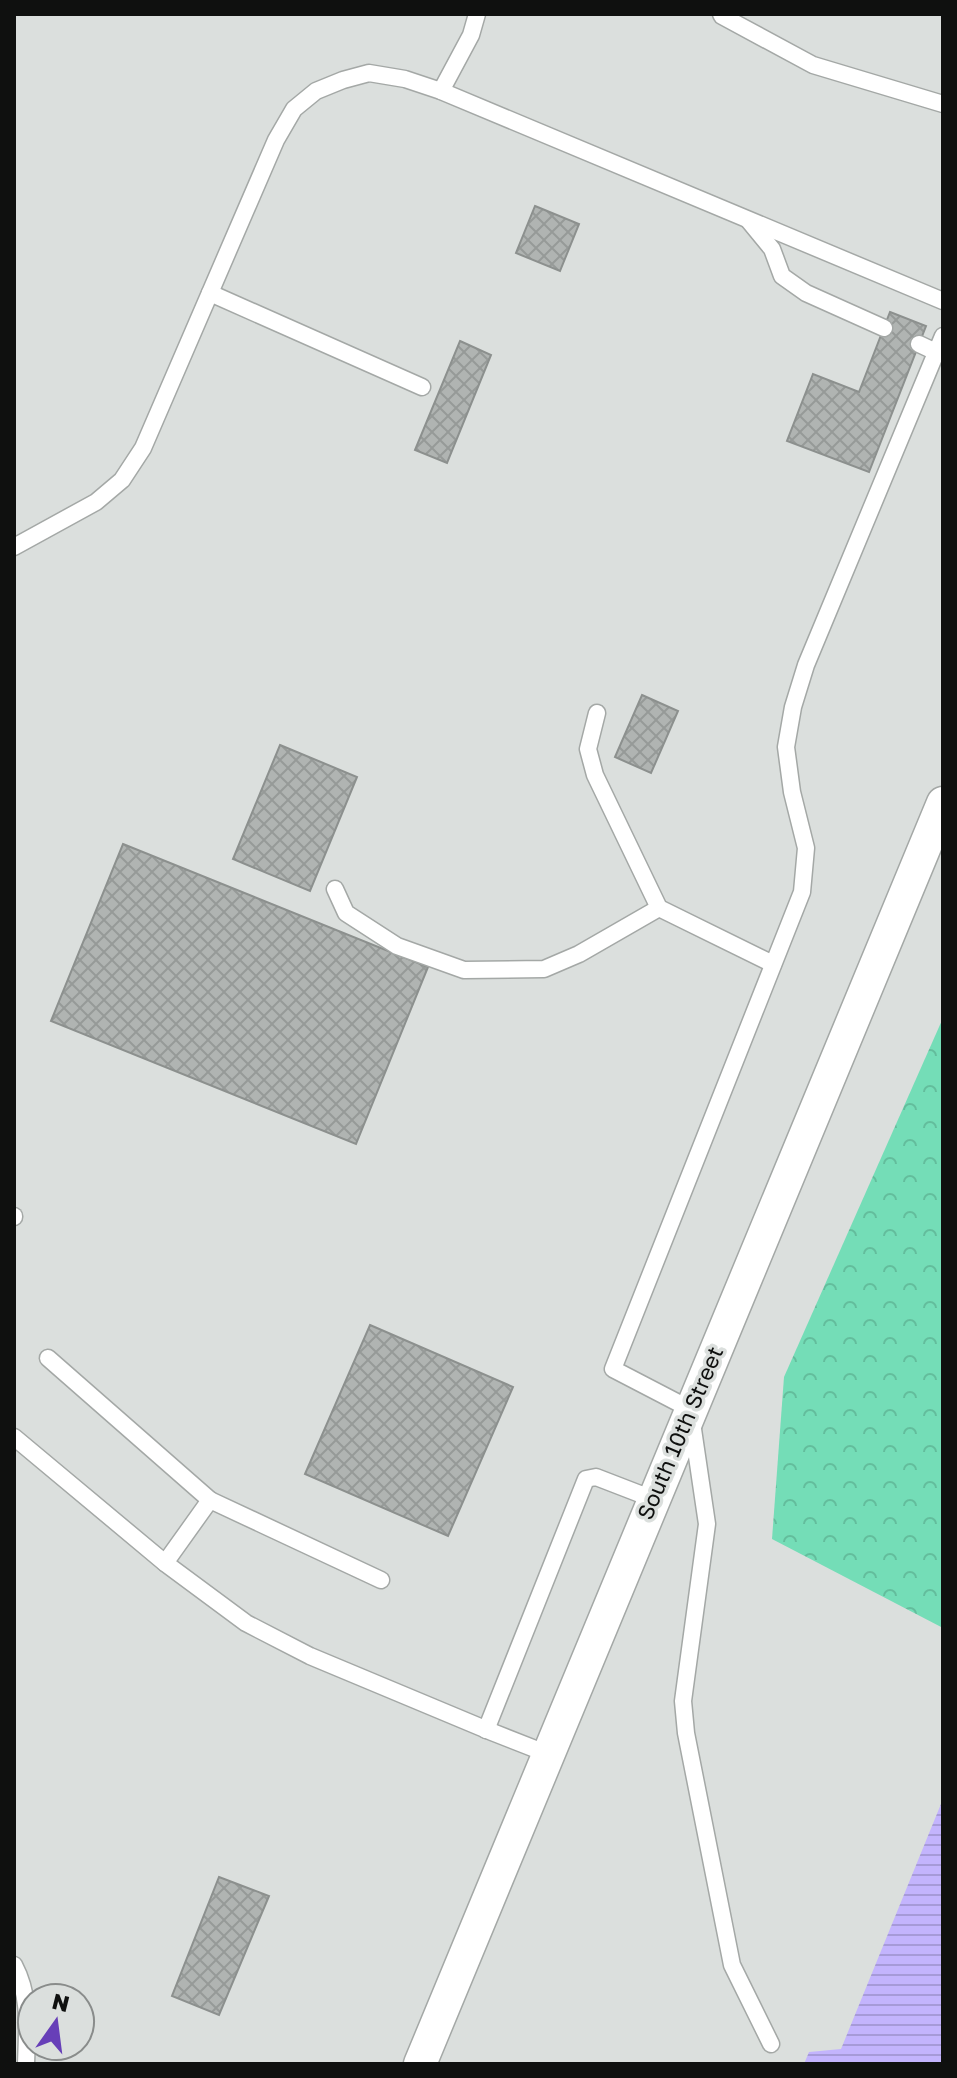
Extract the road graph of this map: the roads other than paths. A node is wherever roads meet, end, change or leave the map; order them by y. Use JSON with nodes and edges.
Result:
{"nodes":[{"id":1,"x":477,"y":14,"type":"edge"},
{"id":2,"x":721,"y":14,"type":"edge"},
{"id":3,"x":441,"y":91,"type":"junction"},
{"id":4,"x":943,"y":104,"type":"edge"},
{"id":5,"x":748,"y":219,"type":"junction"},
{"id":6,"x":210,"y":293,"type":"junction"},
{"id":7,"x":943,"y":301,"type":"edge"},
{"id":8,"x":884,"y":328,"type":"dead end"},
{"id":9,"x":943,"y":336,"type":"edge"},
{"id":10,"x":919,"y":344,"type":"dead end"},
{"id":11,"x":936,"y":352,"type":"junction"},
{"id":12,"x":422,"y":387,"type":"dead end"},
{"id":13,"x":14,"y":547,"type":"edge"},
{"id":14,"x":597,"y":713,"type":"dead end"},
{"id":15,"x":943,"y":803,"type":"edge"},
{"id":16,"x":335,"y":889,"type":"dead end"},
{"id":17,"x":659,"y":908,"type":"junction"},
{"id":18,"x":773,"y":964,"type":"junction"},
{"id":19,"x":48,"y":1358,"type":"dead end"},
{"id":20,"x":690,"y":1409,"type":"junction"},
{"id":21,"x":14,"y":1437,"type":"edge"},
{"id":22,"x":653,"y":1499,"type":"junction"},
{"id":23,"x":210,"y":1500,"type":"junction"},
{"id":24,"x":165,"y":1563,"type":"junction"},
{"id":25,"x":381,"y":1580,"type":"dead end"},
{"id":26,"x":486,"y":1730,"type":"junction"},
{"id":27,"x":548,"y":1754,"type":"junction"},
{"id":28,"x":14,"y":1965,"type":"edge"},
{"id":29,"x":771,"y":2044,"type":"dead end"},
{"id":30,"x":26,"y":2064,"type":"edge"},
{"id":31,"x":420,"y":2064,"type":"edge"}],
"edges":[{"from":1,"to":3,"type":"lane"},
{"from":2,"to":4,"type":"lane"},
{"from":3,"to":5,"type":"lane"},
{"from":3,"to":6,"type":"lane"},
{"from":5,"to":7,"type":"lane"},
{"from":5,"to":8,"type":"lane"},
{"from":6,"to":12,"type":"lane"},
{"from":6,"to":13,"type":"lane"},
{"from":9,"to":11,"type":"lane"},
{"from":10,"to":11,"type":"lane"},
{"from":11,"to":18,"type":"lane"},
{"from":14,"to":17,"type":"lane"},
{"from":15,"to":20,"type":"street","name":"South 10th Street"},
{"from":16,"to":17,"type":"lane"},
{"from":17,"to":18,"type":"lane"},
{"from":18,"to":20,"type":"lane"},
{"from":19,"to":23,"type":"lane"},
{"from":20,"to":22,"type":"street","name":"South 10th Street"},
{"from":20,"to":29,"type":"lane"},
{"from":21,"to":24,"type":"lane"},
{"from":22,"to":26,"type":"lane"},
{"from":22,"to":27,"type":"street","name":"South 10th Street"},
{"from":23,"to":24,"type":"lane"},
{"from":23,"to":25,"type":"lane"},
{"from":24,"to":26,"type":"lane"},
{"from":26,"to":27,"type":"lane"},
{"from":27,"to":31,"type":"street","name":"South 10th Street"},
{"from":28,"to":30,"type":"lane"}]}
